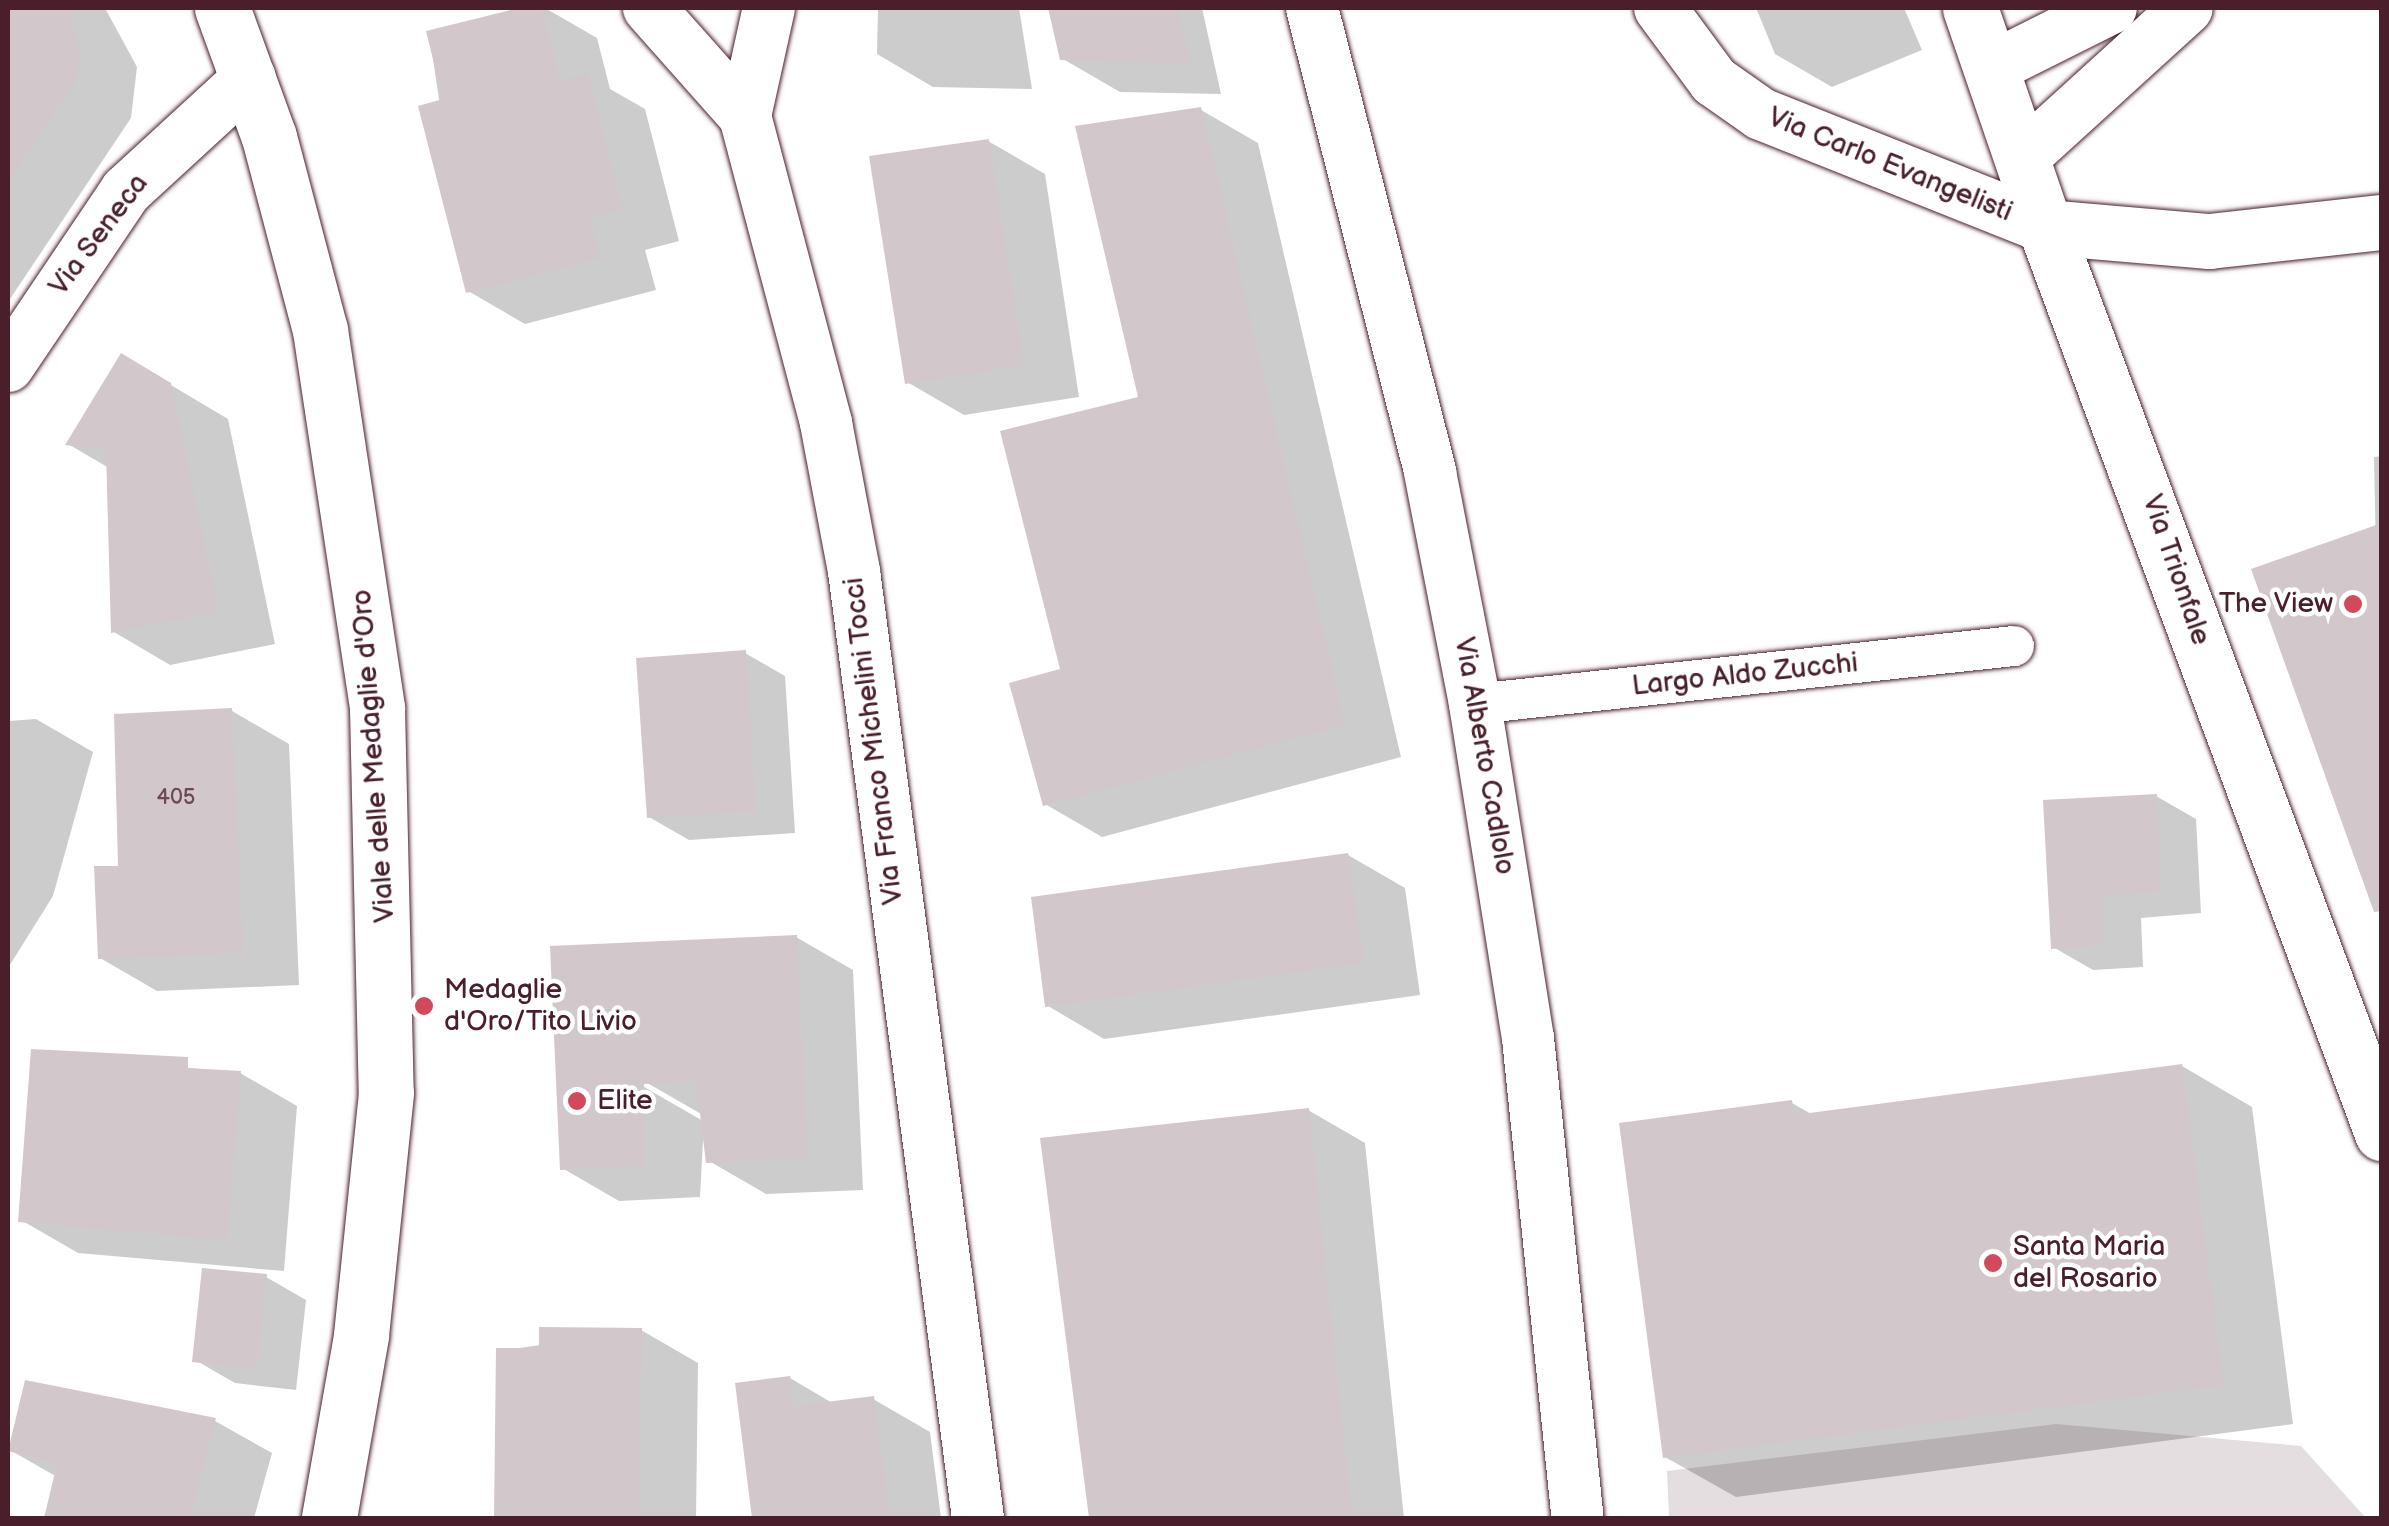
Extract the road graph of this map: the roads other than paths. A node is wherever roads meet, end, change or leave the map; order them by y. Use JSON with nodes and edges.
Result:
{"nodes":[{"id":1,"x":222,"y":8,"type":"edge"},
{"id":2,"x":649,"y":8,"type":"edge"},
{"id":3,"x":769,"y":8,"type":"edge"},
{"id":4,"x":1312,"y":8,"type":"edge"},
{"id":5,"x":1660,"y":8,"type":"edge"},
{"id":6,"x":1970,"y":8,"type":"edge"},
{"id":7,"x":2112,"y":8,"type":"edge"},
{"id":8,"x":2187,"y":8,"type":"edge"},
{"id":9,"x":1991,"y":68,"type":"junction"},
{"id":10,"x":250,"y":77,"type":"junction"},
{"id":11,"x":745,"y":116,"type":"junction"},
{"id":12,"x":2021,"y":159,"type":"junction"},
{"id":13,"x":2382,"y":222,"type":"edge"},
{"id":14,"x":2045,"y":227,"type":"junction"},
{"id":15,"x":8,"y":366,"type":"edge"},
{"id":16,"x":2014,"y":646,"type":"dead end"},
{"id":17,"x":1476,"y":704,"type":"junction"},
{"id":18,"x":2382,"y":1133,"type":"edge"},
{"id":19,"x":335,"y":1512,"type":"edge"},
{"id":20,"x":978,"y":1518,"type":"edge"},
{"id":21,"x":1578,"y":1518,"type":"edge"}],
"edges":[{"from":1,"to":10,"type":"main road","name":"Viale delle Medaglie d'Oro"},
{"from":2,"to":11,"type":"street","name":"Via Franco Michelini Tocci"},
{"from":3,"to":11,"type":"street"},
{"from":4,"to":17,"type":"street","name":"Via Alberto Cadlolo"},
{"from":5,"to":14,"type":"street","name":"Via Carlo Evangelisti"},
{"from":6,"to":9,"type":"main road","name":"Via Trionfale"},
{"from":7,"to":9,"type":"street"},
{"from":8,"to":12,"type":"street"},
{"from":9,"to":12,"type":"main road","name":"Via Trionfale"},
{"from":10,"to":15,"type":"street","name":"Via Seneca"},
{"from":10,"to":19,"type":"main road","name":"Viale delle Medaglie d'Oro"},
{"from":11,"to":20,"type":"street","name":"Via Franco Michelini Tocci"},
{"from":12,"to":14,"type":"main road","name":"Via Trionfale"},
{"from":13,"to":14,"type":"main road"},
{"from":14,"to":18,"type":"main road","name":"Via Trionfale"},
{"from":16,"to":17,"type":"street","name":"Largo Aldo Zucchi"},
{"from":17,"to":21,"type":"street","name":"Via Alberto Cadlolo"}]}
